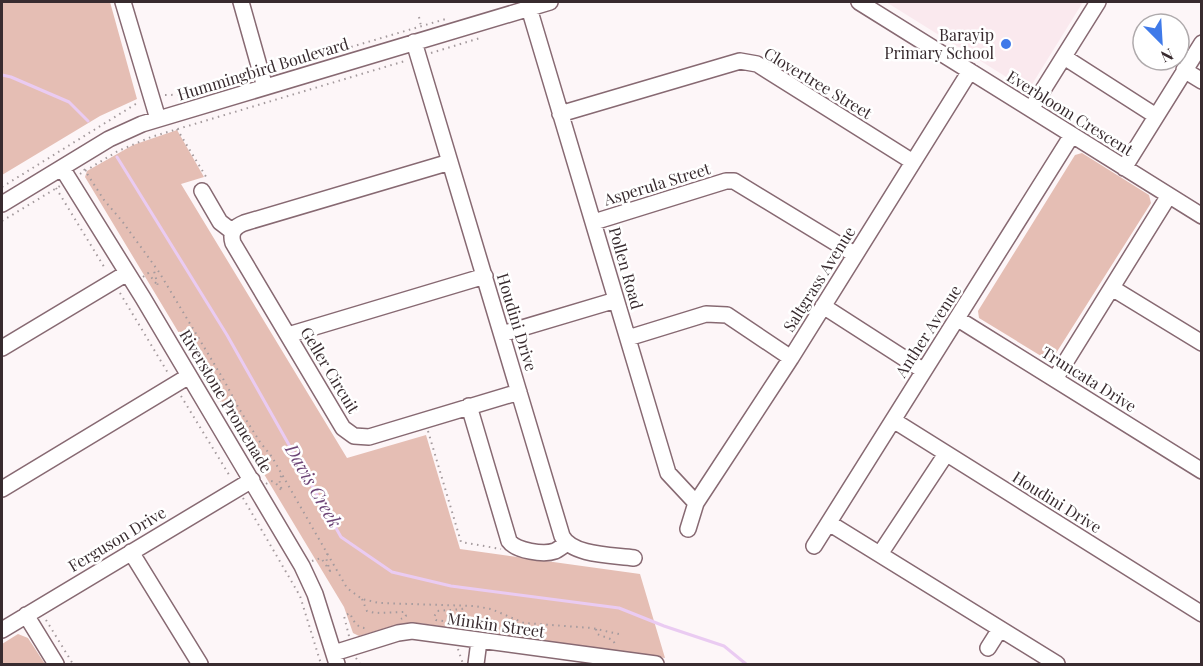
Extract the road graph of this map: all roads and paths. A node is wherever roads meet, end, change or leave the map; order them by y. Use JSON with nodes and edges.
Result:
{"nodes":[{"id":1,"x":123,"y":2,"type":"edge"},
{"id":2,"x":241,"y":2,"type":"edge"},
{"id":3,"x":549,"y":2,"type":"edge"},
{"id":4,"x":859,"y":2,"type":"edge"},
{"id":5,"x":1098,"y":2,"type":"edge"},
{"id":6,"x":529,"y":8,"type":"junction"},
{"id":7,"x":452,"y":17,"type":"dead end"},
{"id":8,"x":480,"y":39,"type":"dead end"},
{"id":9,"x":1202,"y":43,"type":"edge"},
{"id":10,"x":416,"y":50,"type":"junction"},
{"id":11,"x":334,"y":52,"type":"dead end"},
{"id":12,"x":323,"y":55,"type":"dead end"},
{"id":13,"x":1064,"y":57,"type":"junction"},
{"id":14,"x":1191,"y":60,"type":"edge"},
{"id":15,"x":270,"y":63,"type":"dead end"},
{"id":16,"x":249,"y":69,"type":"dead end"},
{"id":17,"x":970,"y":71,"type":"junction"},
{"id":18,"x":1183,"y":72,"type":"edge"},
{"id":19,"x":1187,"y":72,"type":"edge"},
{"id":20,"x":1202,"y":81,"type":"edge"},
{"id":21,"x":266,"y":87,"type":"junction"},
{"id":22,"x":163,"y":95,"type":"dead end"},
{"id":23,"x":140,"y":102,"type":"dead end"},
{"id":24,"x":1031,"y":109,"type":"junction"},
{"id":25,"x":560,"y":114,"type":"junction"},
{"id":26,"x":1156,"y":116,"type":"junction"},
{"id":27,"x":158,"y":119,"type":"junction"},
{"id":28,"x":1072,"y":135,"type":"junction"},
{"id":29,"x":450,"y":162,"type":"junction"},
{"id":30,"x":913,"y":162,"type":"junction"},
{"id":31,"x":1124,"y":168,"type":"junction"},
{"id":32,"x":84,"y":171,"type":"junction"},
{"id":33,"x":62,"y":179,"type":"junction"},
{"id":34,"x":2,"y":187,"type":"edge"},
{"id":35,"x":202,"y":191,"type":"dead end"},
{"id":36,"x":1168,"y":196,"type":"junction"},
{"id":37,"x":2,"y":204,"type":"edge"},
{"id":38,"x":1202,"y":216,"type":"edge"},
{"id":39,"x":2,"y":221,"type":"edge"},
{"id":40,"x":594,"y":222,"type":"junction"},
{"id":41,"x":232,"y":232,"type":"junction"},
{"id":42,"x":854,"y":254,"type":"junction"},
{"id":43,"x":127,"y":273,"type":"junction"},
{"id":44,"x":485,"y":276,"type":"junction"},
{"id":45,"x":113,"y":281,"type":"junction"},
{"id":46,"x":1112,"y":288,"type":"junction"},
{"id":47,"x":616,"y":300,"type":"junction"},
{"id":48,"x":823,"y":306,"type":"junction"},
{"id":49,"x":958,"y":319,"type":"junction"},
{"id":50,"x":502,"y":334,"type":"junction"},
{"id":51,"x":288,"y":335,"type":"junction"},
{"id":52,"x":628,"y":338,"type":"junction"},
{"id":53,"x":1202,"y":343,"type":"edge"},
{"id":54,"x":2,"y":348,"type":"edge"},
{"id":55,"x":791,"y":358,"type":"junction"},
{"id":56,"x":924,"y":371,"type":"junction"},
{"id":57,"x":189,"y":376,"type":"junction"},
{"id":58,"x":1055,"y":379,"type":"junction"},
{"id":59,"x":174,"y":385,"type":"junction"},
{"id":60,"x":519,"y":392,"type":"junction"},
{"id":61,"x":469,"y":406,"type":"junction"},
{"id":62,"x":425,"y":420,"type":"junction"},
{"id":63,"x":893,"y":420,"type":"junction"},
{"id":64,"x":946,"y":454,"type":"junction"},
{"id":65,"x":1202,"y":471,"type":"edge"},
{"id":66,"x":282,"y":474,"type":"junction"},
{"id":67,"x":255,"y":484,"type":"junction"},
{"id":68,"x":237,"y":488,"type":"junction"},
{"id":69,"x":2,"y":489,"type":"edge"},
{"id":70,"x":696,"y":503,"type":"junction"},
{"id":71,"x":829,"y":523,"type":"junction"},
{"id":72,"x":688,"y":529,"type":"dead end"},
{"id":73,"x":509,"y":541,"type":"junction"},
{"id":74,"x":567,"y":543,"type":"junction"},
{"id":75,"x":814,"y":546,"type":"dead end"},
{"id":76,"x":131,"y":552,"type":"junction"},
{"id":77,"x":328,"y":552,"type":"junction"},
{"id":78,"x":880,"y":554,"type":"junction"},
{"id":79,"x":634,"y":558,"type":"dead end"},
{"id":80,"x":302,"y":567,"type":"junction"},
{"id":81,"x":362,"y":599,"type":"junction"},
{"id":82,"x":466,"y":606,"type":"junction"},
{"id":83,"x":26,"y":615,"type":"junction"},
{"id":84,"x":1202,"y":615,"type":"edge"},
{"id":85,"x":44,"y":617,"type":"dead end"},
{"id":86,"x":395,"y":620,"type":"dead end"},
{"id":87,"x":447,"y":622,"type":"dead end"},
{"id":88,"x":372,"y":627,"type":"dead end"},
{"id":89,"x":1000,"y":629,"type":"junction"},
{"id":90,"x":2,"y":630,"type":"edge"},
{"id":91,"x":623,"y":635,"type":"dead end"},
{"id":92,"x":350,"y":639,"type":"dead end"},
{"id":93,"x":479,"y":641,"type":"junction"},
{"id":94,"x":988,"y":648,"type":"dead end"},
{"id":95,"x":459,"y":650,"type":"dead end"},
{"id":96,"x":366,"y":655,"type":"dead end"},
{"id":97,"x":335,"y":659,"type":"edge"},
{"id":98,"x":609,"y":661,"type":"edge"},
{"id":99,"x":56,"y":664,"type":"edge"},
{"id":100,"x":73,"y":664,"type":"edge"},
{"id":101,"x":200,"y":664,"type":"edge"},
{"id":102,"x":321,"y":664,"type":"edge"},
{"id":103,"x":358,"y":664,"type":"edge"},
{"id":104,"x":463,"y":664,"type":"edge"},
{"id":105,"x":476,"y":664,"type":"edge"},
{"id":106,"x":656,"y":664,"type":"edge"},
{"id":107,"x":1057,"y":664,"type":"edge"}],
"edges":[{"from":1,"to":27,"type":"street"},
{"from":2,"to":21,"type":"street"},
{"from":3,"to":6,"type":"street","name":"Hummingbird Boulevard"},
{"from":4,"to":17,"type":"street","name":"Everbloom Crescent"},
{"from":5,"to":13,"type":"street"},
{"from":6,"to":10,"type":"street","name":"Hummingbird Boulevard"},
{"from":6,"to":25,"type":"street","name":"Pollen Road"},
{"from":7,"to":11,"type":"path"},
{"from":8,"to":10,"type":"path"},
{"from":9,"to":14,"type":"street"},
{"from":10,"to":21,"type":"street","name":"Hummingbird Boulevard"},
{"from":10,"to":29,"type":"street","name":"Houdini Drive"},
{"from":10,"to":32,"type":"path"},
{"from":12,"to":15,"type":"path"},
{"from":13,"to":24,"type":"street"},
{"from":13,"to":26,"type":"street"},
{"from":16,"to":22,"type":"path"},
{"from":17,"to":24,"type":"street","name":"Everbloom Crescent"},
{"from":17,"to":30,"type":"street","name":"Saltgrass Avenue"},
{"from":18,"to":26,"type":"street"},
{"from":19,"to":20,"type":"street"},
{"from":21,"to":27,"type":"street","name":"Hummingbird Boulevard"},
{"from":23,"to":34,"type":"path"},
{"from":24,"to":28,"type":"street","name":"Everbloom Crescent"},
{"from":25,"to":30,"type":"street","name":"Clovertree Street"},
{"from":25,"to":40,"type":"street","name":"Pollen Road"},
{"from":26,"to":31,"type":"street"},
{"from":27,"to":33,"type":"street","name":"Hummingbird Boulevard"},
{"from":28,"to":31,"type":"street","name":"Everbloom Crescent"},
{"from":28,"to":49,"type":"street","name":"Anther Avenue"},
{"from":29,"to":41,"type":"street"},
{"from":29,"to":44,"type":"street","name":"Houdini Drive"},
{"from":30,"to":42,"type":"street","name":"Saltgrass Avenue"},
{"from":31,"to":36,"type":"street","name":"Everbloom Crescent"},
{"from":32,"to":33,"type":"path"},
{"from":32,"to":66,"type":"path"},
{"from":33,"to":37,"type":"street","name":"Hummingbird Boulevard"},
{"from":33,"to":39,"type":"path"},
{"from":33,"to":43,"type":"street","name":"Riverstone Promenade"},
{"from":33,"to":45,"type":"path"},
{"from":35,"to":41,"type":"street","name":"Geller Circuit"},
{"from":36,"to":38,"type":"street","name":"Everbloom Crescent"},
{"from":36,"to":46,"type":"street"},
{"from":40,"to":42,"type":"street","name":"Asperula Street"},
{"from":40,"to":47,"type":"street","name":"Pollen Road"},
{"from":41,"to":51,"type":"street","name":"Geller Circuit"},
{"from":42,"to":48,"type":"street","name":"Saltgrass Avenue"},
{"from":43,"to":45,"type":"street"},
{"from":43,"to":57,"type":"street","name":"Riverstone Promenade"},
{"from":44,"to":50,"type":"street","name":"Houdini Drive"},
{"from":44,"to":51,"type":"street"},
{"from":45,"to":54,"type":"street"},
{"from":45,"to":59,"type":"path"},
{"from":46,"to":53,"type":"street"},
{"from":46,"to":58,"type":"street"},
{"from":47,"to":50,"type":"street"},
{"from":47,"to":52,"type":"street","name":"Pollen Road"},
{"from":48,"to":55,"type":"street","name":"Saltgrass Avenue"},
{"from":48,"to":56,"type":"street"},
{"from":49,"to":56,"type":"street","name":"Anther Avenue"},
{"from":49,"to":58,"type":"street","name":"Truncata Drive"},
{"from":50,"to":60,"type":"street","name":"Houdini Drive"},
{"from":51,"to":62,"type":"street","name":"Geller Circuit"},
{"from":52,"to":55,"type":"street"},
{"from":52,"to":70,"type":"street","name":"Pollen Road"},
{"from":55,"to":70,"type":"street","name":"Saltgrass Avenue"},
{"from":56,"to":63,"type":"street","name":"Anther Avenue"},
{"from":57,"to":59,"type":"street"},
{"from":57,"to":67,"type":"street","name":"Riverstone Promenade"},
{"from":58,"to":65,"type":"street","name":"Truncata Drive"},
{"from":59,"to":68,"type":"path"},
{"from":59,"to":69,"type":"street"},
{"from":60,"to":61,"type":"street","name":"Geller Circuit"},
{"from":60,"to":74,"type":"street","name":"Houdini Drive"},
{"from":61,"to":62,"type":"street","name":"Geller Circuit"},
{"from":61,"to":73,"type":"street"},
{"from":62,"to":73,"type":"path"},
{"from":63,"to":64,"type":"street","name":"Houdini Drive"},
{"from":63,"to":71,"type":"street","name":"Anther Avenue"},
{"from":64,"to":78,"type":"street"},
{"from":64,"to":84,"type":"street","name":"Houdini Drive"},
{"from":66,"to":67,"type":"path"},
{"from":66,"to":77,"type":"path"},
{"from":67,"to":68,"type":"street","name":"Ferguson Drive"},
{"from":67,"to":80,"type":"street","name":"Riverstone Promenade"},
{"from":68,"to":76,"type":"street","name":"Ferguson Drive"},
{"from":68,"to":102,"type":"path"},
{"from":70,"to":72,"type":"street"},
{"from":71,"to":75,"type":"street","name":"Anther Avenue"},
{"from":71,"to":78,"type":"street"},
{"from":73,"to":74,"type":"street"},
{"from":74,"to":79,"type":"street"},
{"from":76,"to":83,"type":"street","name":"Ferguson Drive"},
{"from":76,"to":101,"type":"street"},
{"from":77,"to":80,"type":"path"},
{"from":77,"to":81,"type":"path"},
{"from":78,"to":89,"type":"street"},
{"from":80,"to":97,"type":"street","name":"Riverstone Promenade"},
{"from":81,"to":82,"type":"path"},
{"from":81,"to":86,"type":"path"},
{"from":82,"to":87,"type":"path"},
{"from":82,"to":91,"type":"path"},
{"from":83,"to":90,"type":"street","name":"Ferguson Drive"},
{"from":83,"to":99,"type":"street"},
{"from":85,"to":100,"type":"path"},
{"from":88,"to":92,"type":"path"},
{"from":89,"to":94,"type":"street"},
{"from":89,"to":107,"type":"street"},
{"from":93,"to":97,"type":"street","name":"Minkin Street"},
{"from":93,"to":98,"type":"street","name":"Minkin Street"},
{"from":93,"to":105,"type":"street"},
{"from":95,"to":104,"type":"path"},
{"from":96,"to":103,"type":"path"},
{"from":98,"to":106,"type":"street","name":"Minkin Street"}]}
